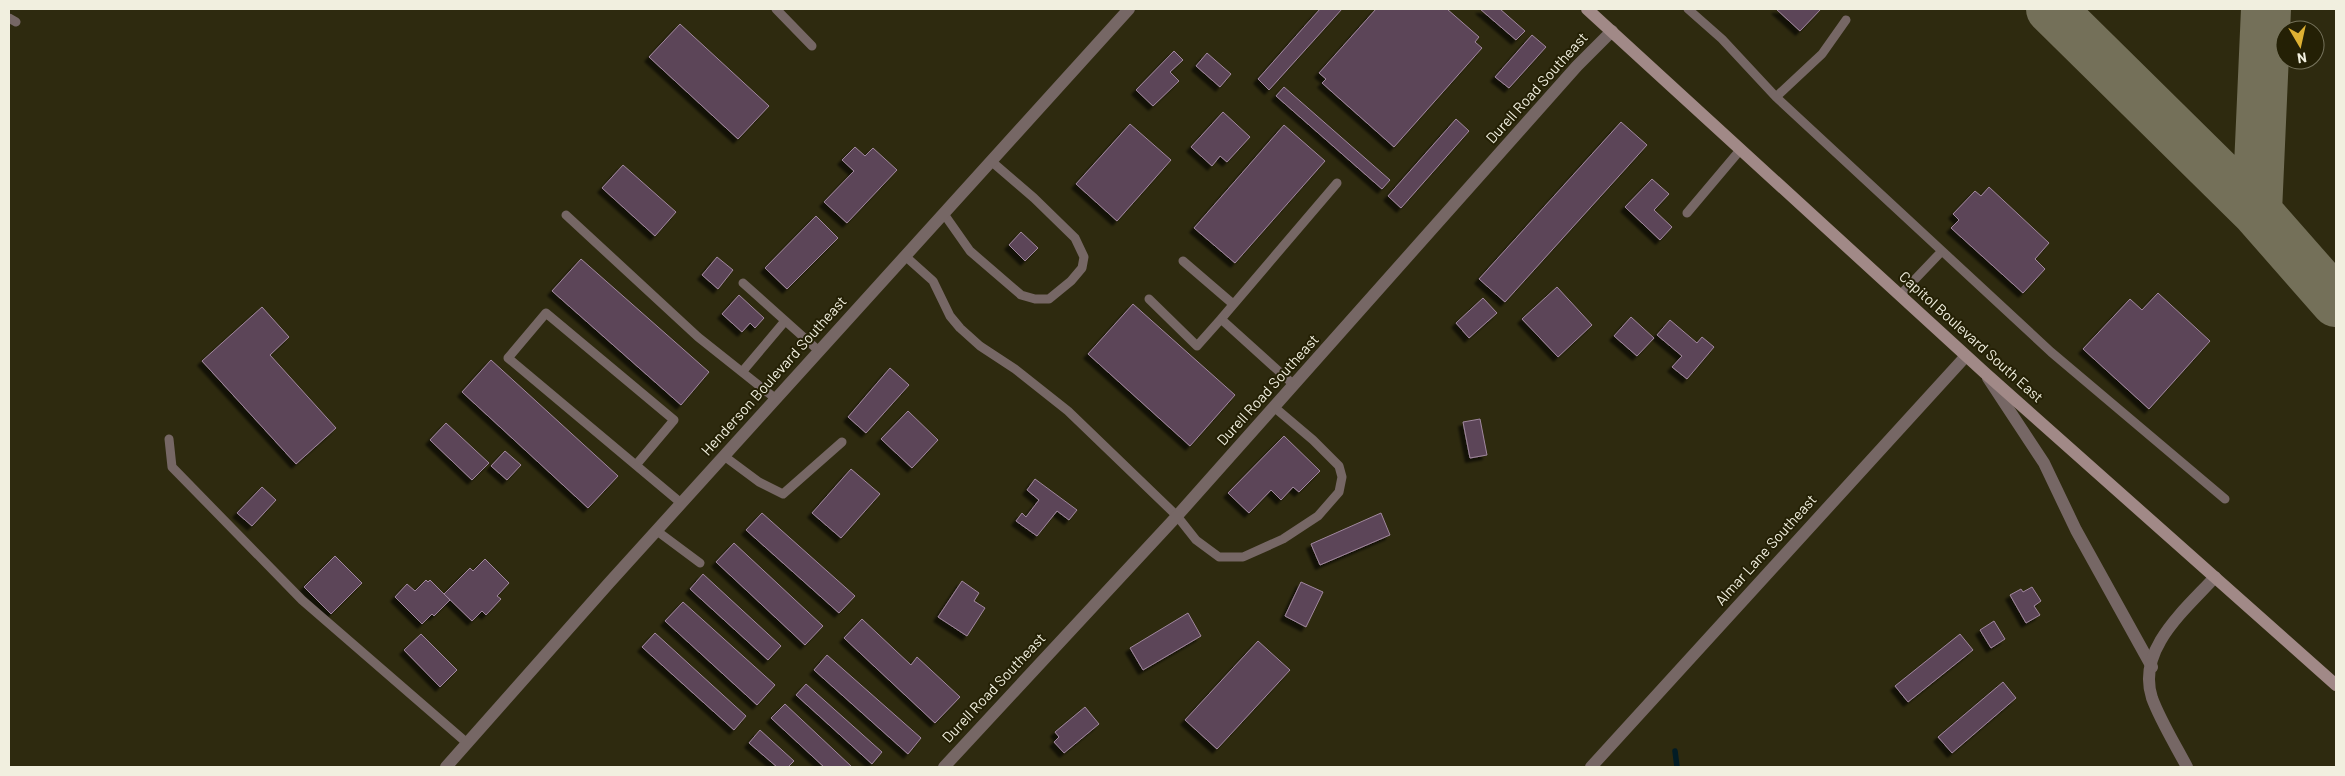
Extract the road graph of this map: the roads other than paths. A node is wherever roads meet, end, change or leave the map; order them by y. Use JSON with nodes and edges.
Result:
{"nodes":[{"id":1,"x":776,"y":9,"type":"edge"},
{"id":2,"x":1129,"y":9,"type":"edge"},
{"id":3,"x":1587,"y":9,"type":"edge"},
{"id":4,"x":1688,"y":9,"type":"edge"},
{"id":5,"x":1846,"y":20,"type":"dead end"},
{"id":6,"x":1612,"y":31,"type":"junction"},
{"id":7,"x":812,"y":46,"type":"dead end"},
{"id":8,"x":1776,"y":97,"type":"junction"},
{"id":9,"x":1741,"y":149,"type":"junction"},
{"id":10,"x":991,"y":160,"type":"junction"},
{"id":11,"x":1337,"y":183,"type":"dead end"},
{"id":12,"x":1687,"y":213,"type":"dead end"},
{"id":13,"x":566,"y":214,"type":"dead end"},
{"id":14,"x":944,"y":214,"type":"junction"},
{"id":15,"x":1942,"y":252,"type":"junction"},
{"id":16,"x":905,"y":256,"type":"junction"},
{"id":17,"x":1183,"y":261,"type":"dead end"},
{"id":18,"x":743,"y":283,"type":"dead end"},
{"id":19,"x":1900,"y":295,"type":"junction"},
{"id":20,"x":1149,"y":299,"type":"dead end"},
{"id":21,"x":1234,"y":304,"type":"junction"},
{"id":22,"x":1221,"y":319,"type":"junction"},
{"id":23,"x":785,"y":321,"type":"junction"},
{"id":24,"x":819,"y":351,"type":"junction"},
{"id":25,"x":1966,"y":356,"type":"junction"},
{"id":26,"x":742,"y":372,"type":"junction"},
{"id":27,"x":1985,"y":373,"type":"junction"},
{"id":28,"x":1294,"y":385,"type":"junction"},
{"id":29,"x":776,"y":399,"type":"junction"},
{"id":30,"x":1274,"y":407,"type":"junction"},
{"id":31,"x":169,"y":439,"type":"dead end"},
{"id":32,"x":842,"y":442,"type":"dead end"},
{"id":33,"x":724,"y":456,"type":"junction"},
{"id":34,"x":636,"y":465,"type":"junction"},
{"id":35,"x":2225,"y":499,"type":"dead end"},
{"id":36,"x":681,"y":503,"type":"junction"},
{"id":37,"x":1177,"y":516,"type":"junction"},
{"id":38,"x":656,"y":531,"type":"junction"},
{"id":39,"x":700,"y":563,"type":"dead end"},
{"id":40,"x":2215,"y":578,"type":"junction"},
{"id":41,"x":2152,"y":667,"type":"junction"},
{"id":42,"x":2336,"y":685,"type":"edge"},
{"id":43,"x":467,"y":743,"type":"junction"},
{"id":44,"x":446,"y":767,"type":"edge"},
{"id":45,"x":944,"y":767,"type":"edge"},
{"id":46,"x":1591,"y":767,"type":"edge"},
{"id":47,"x":2187,"y":767,"type":"edge"}],
"edges":[{"from":1,"to":7,"type":"lane"},
{"from":2,"to":10,"type":"street","name":"Henderson Boulevard Southeast"},
{"from":3,"to":6,"type":"main road","name":"Capitol Boulevard South East"},
{"from":4,"to":8,"type":"lane"},
{"from":5,"to":8,"type":"lane"},
{"from":6,"to":9,"type":"main road","name":"Capitol Boulevard South East"},
{"from":6,"to":28,"type":"street","name":"Durell Road Southeast"},
{"from":8,"to":15,"type":"lane"},
{"from":9,"to":12,"type":"lane"},
{"from":9,"to":19,"type":"main road","name":"Capitol Boulevard South East"},
{"from":10,"to":14,"type":"street","name":"Henderson Boulevard Southeast"},
{"from":10,"to":14,"type":"lane"},
{"from":11,"to":21,"type":"lane"},
{"from":13,"to":26,"type":"lane"},
{"from":14,"to":16,"type":"street","name":"Henderson Boulevard Southeast"},
{"from":15,"to":19,"type":"lane"},
{"from":15,"to":35,"type":"lane"},
{"from":16,"to":24,"type":"street","name":"Henderson Boulevard Southeast"},
{"from":16,"to":37,"type":"lane"},
{"from":17,"to":21,"type":"lane"},
{"from":18,"to":23,"type":"lane"},
{"from":19,"to":25,"type":"main road","name":"Capitol Boulevard South East"},
{"from":20,"to":22,"type":"lane"},
{"from":21,"to":22,"type":"lane"},
{"from":22,"to":28,"type":"lane"},
{"from":23,"to":24,"type":"lane"},
{"from":23,"to":26,"type":"lane"},
{"from":24,"to":29,"type":"street","name":"Henderson Boulevard Southeast"},
{"from":25,"to":27,"type":"main road","name":"Capitol Boulevard South East"},
{"from":25,"to":46,"type":"street","name":"Almar Lane Southeast"},
{"from":26,"to":29,"type":"lane"},
{"from":27,"to":40,"type":"main road","name":"Capitol Boulevard South East"},
{"from":27,"to":41,"type":"street"},
{"from":28,"to":30,"type":"street","name":"Durell Road Southeast"},
{"from":29,"to":33,"type":"street","name":"Henderson Boulevard Southeast"},
{"from":30,"to":37,"type":"street","name":"Durell Road Southeast"},
{"from":30,"to":37,"type":"lane"},
{"from":31,"to":43,"type":"lane"},
{"from":32,"to":33,"type":"lane"},
{"from":33,"to":36,"type":"street","name":"Henderson Boulevard Southeast"},
{"from":34,"to":34,"type":"lane"},
{"from":34,"to":36,"type":"lane"},
{"from":36,"to":38,"type":"street","name":"Henderson Boulevard Southeast"},
{"from":37,"to":45,"type":"street","name":"Durell Road Southeast"},
{"from":38,"to":39,"type":"lane"},
{"from":38,"to":43,"type":"street","name":"Henderson Boulevard Southeast"},
{"from":40,"to":41,"type":"street"},
{"from":40,"to":42,"type":"main road","name":"Capitol Boulevard South East"},
{"from":41,"to":47,"type":"street"},
{"from":43,"to":44,"type":"street","name":"Henderson Boulevard Southeast"}]}
